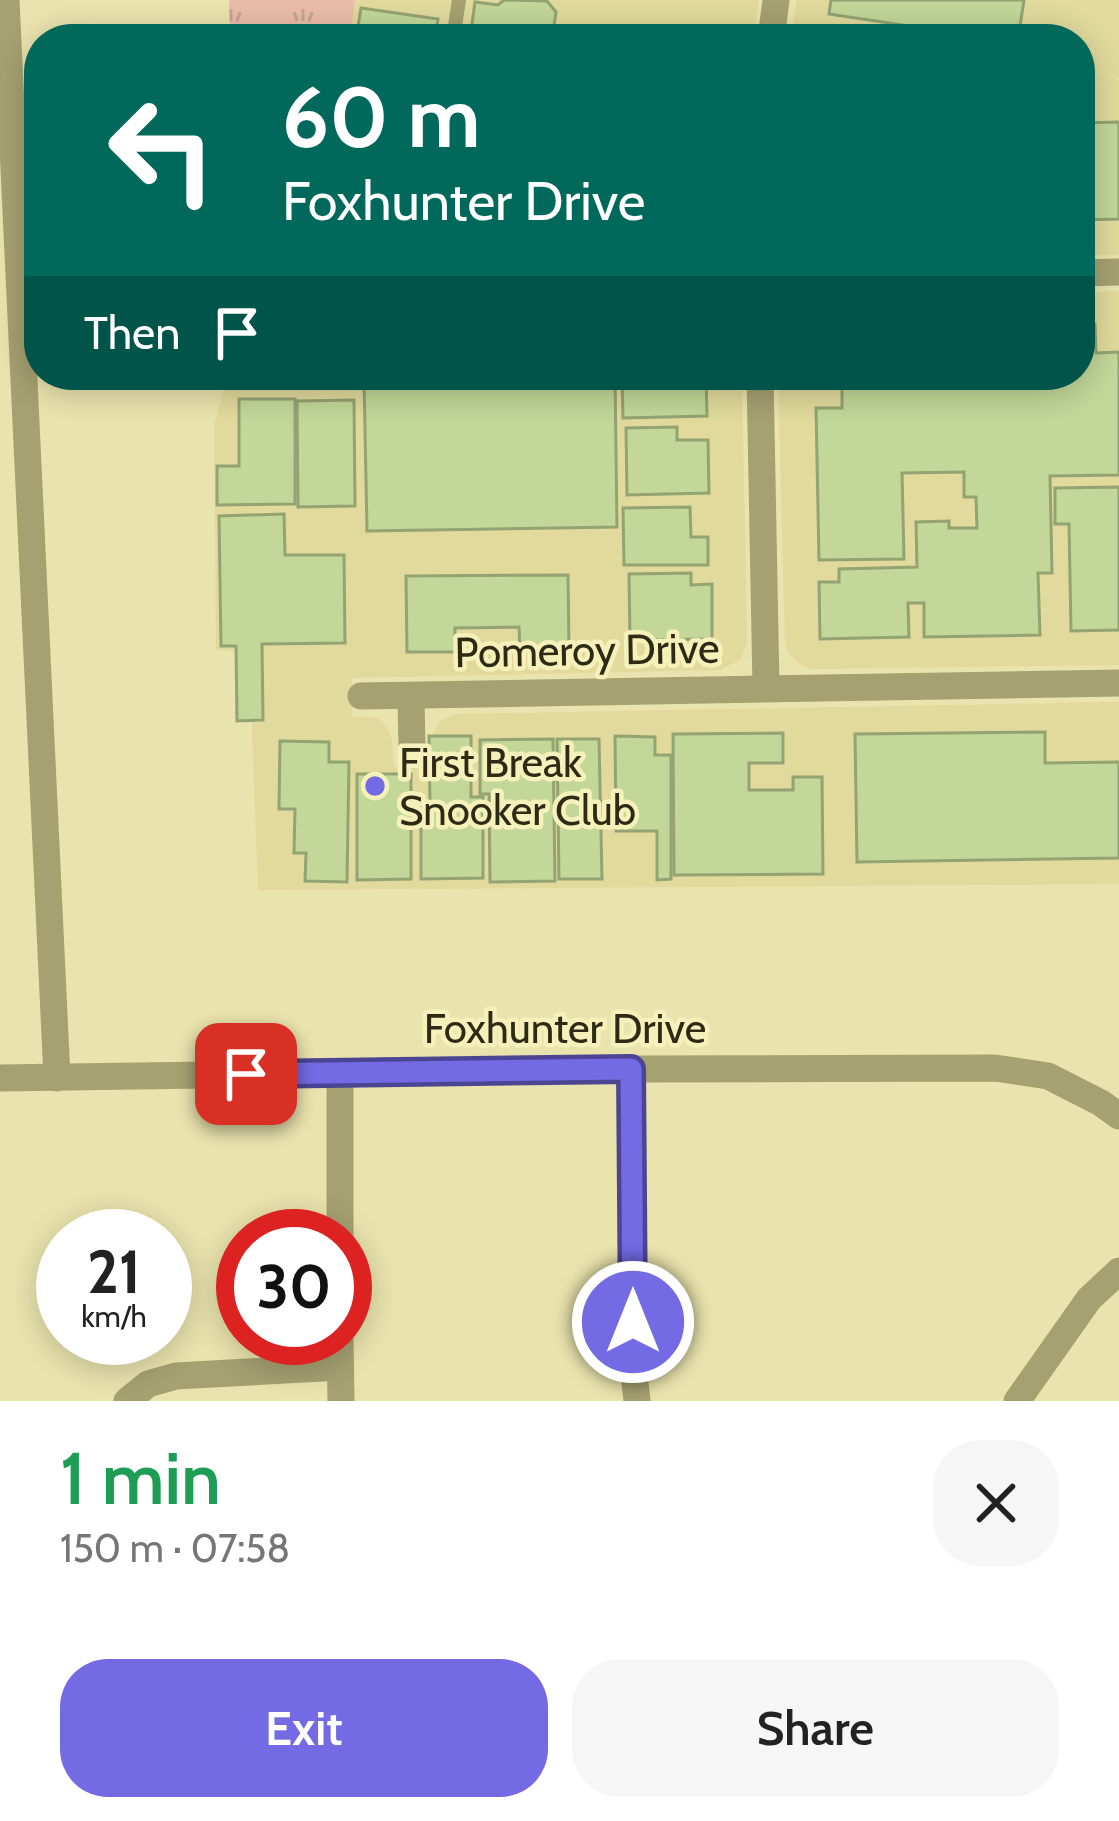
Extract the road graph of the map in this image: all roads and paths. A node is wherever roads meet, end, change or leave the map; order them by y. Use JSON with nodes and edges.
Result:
{"nodes":[{"id":1,"x":6,"y":0,"type":"edge"},
{"id":2,"x":24,"y":380,"type":"edge"},
{"id":3,"x":24,"y":390,"type":"edge"},
{"id":4,"x":760,"y":390,"type":"edge"},
{"id":5,"x":1119,"y":683,"type":"edge"},
{"id":6,"x":766,"y":688,"type":"junction"},
{"id":7,"x":361,"y":696,"type":"dead end"},
{"id":8,"x":411,"y":696,"type":"junction"},
{"id":9,"x":412,"y":750,"type":"dead end"},
{"id":10,"x":631,"y":1069,"type":"junction"},
{"id":11,"x":340,"y":1072,"type":"junction"},
{"id":12,"x":0,"y":1078,"type":"edge"},
{"id":13,"x":57,"y":1078,"type":"junction"},
{"id":14,"x":1119,"y":1116,"type":"edge"},
{"id":15,"x":340,"y":1209,"type":"edge"},
{"id":16,"x":1119,"y":1271,"type":"edge"},
{"id":17,"x":340,"y":1367,"type":"joint"},
{"id":18,"x":127,"y":1401,"type":"edge"},
{"id":19,"x":340,"y":1401,"type":"edge"},
{"id":20,"x":637,"y":1401,"type":"edge"},
{"id":21,"x":1017,"y":1401,"type":"edge"}],
"edges":[{"from":1,"to":2,"type":"street"},
{"from":3,"to":13,"type":"street"},
{"from":4,"to":6,"type":"street"},
{"from":5,"to":6,"type":"street","name":"Pomeroy Drive"},
{"from":6,"to":8,"type":"street","name":"Pomeroy Drive"},
{"from":7,"to":8,"type":"street","name":"Pomeroy Drive"},
{"from":8,"to":9,"type":"street","name":"Pomeroy Drive"},
{"from":10,"to":11,"type":"street","name":"Foxhunter Drive"},
{"from":10,"to":14,"type":"street","name":"Foxhunter Drive"},
{"from":10,"to":20,"type":"street"},
{"from":11,"to":13,"type":"street","name":"Foxhunter Drive"},
{"from":11,"to":15,"type":"street"},
{"from":12,"to":13,"type":"street","name":"Foxhunter Drive"},
{"from":16,"to":21,"type":"street"},
{"from":17,"to":18,"type":"street"},
{"from":17,"to":19,"type":"street"}]}
